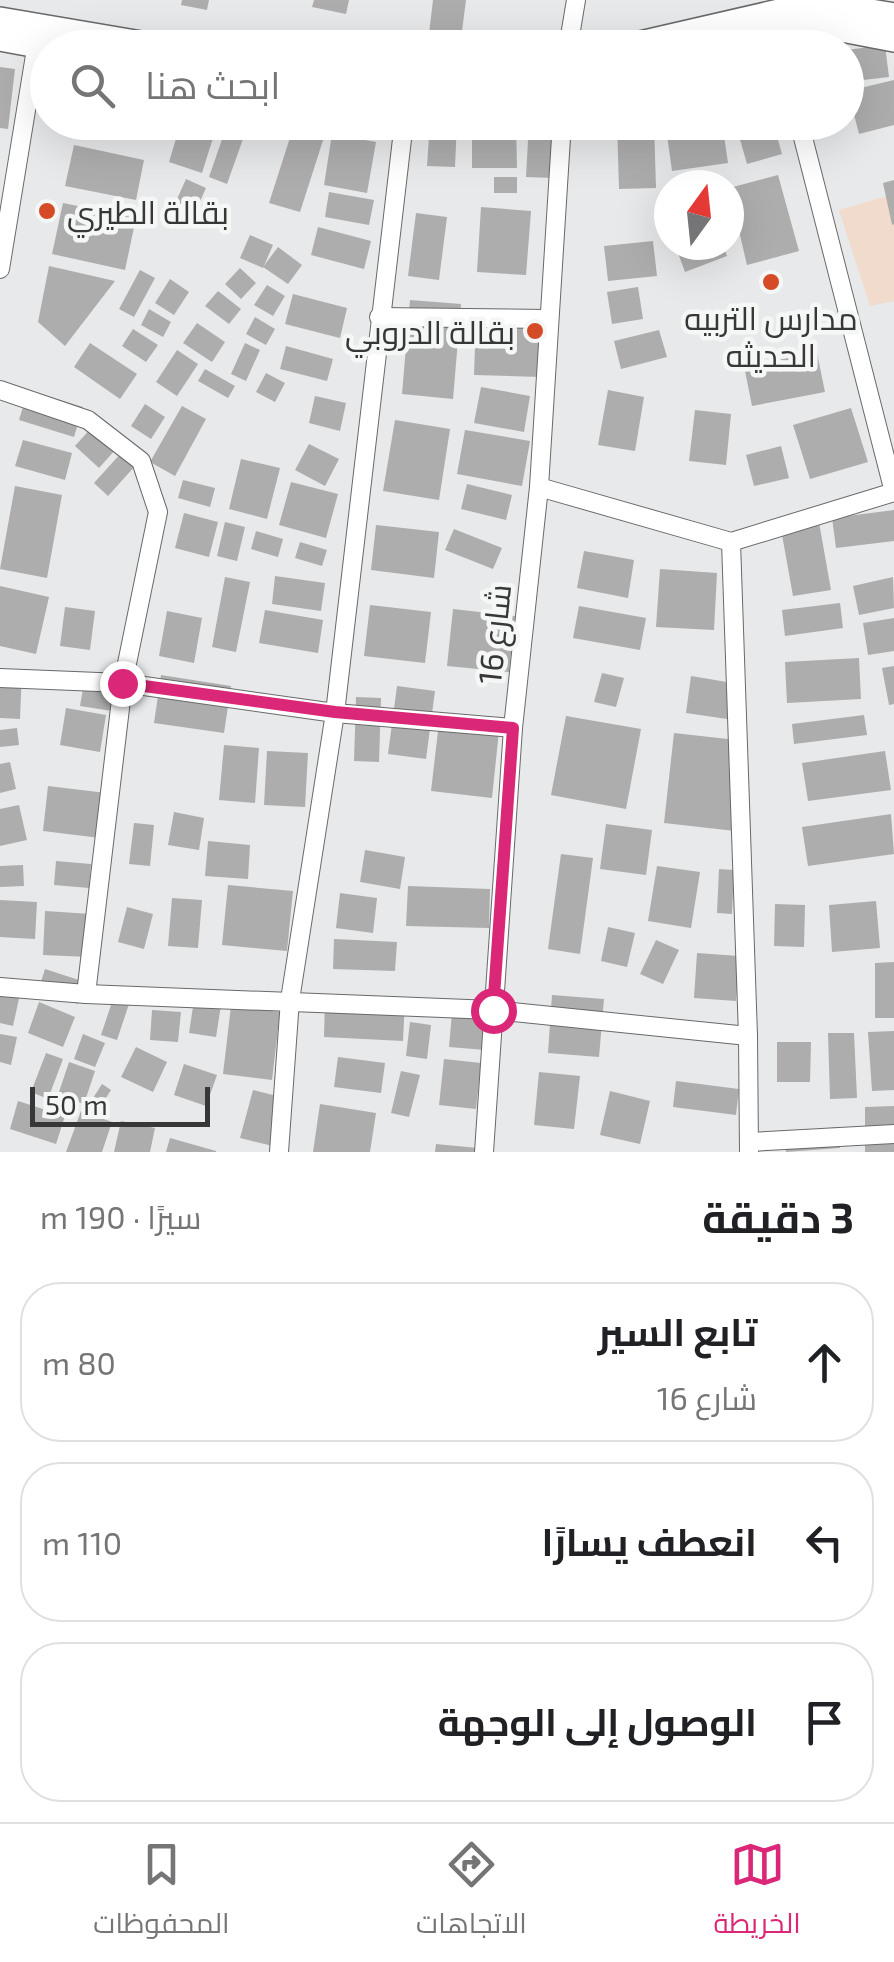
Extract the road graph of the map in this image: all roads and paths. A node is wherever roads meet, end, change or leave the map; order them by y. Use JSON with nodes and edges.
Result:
{"nodes":[{"id":1,"x":576,"y":0,"type":"edge"},
{"id":2,"x":818,"y":1,"type":"edge"},
{"id":3,"x":894,"y":16,"type":"edge"},
{"id":4,"x":0,"y":20,"type":"edge"},
{"id":5,"x":571,"y":30,"type":"edge"},
{"id":6,"x":776,"y":30,"type":"edge"},
{"id":7,"x":783,"y":30,"type":"edge"},
{"id":8,"x":849,"y":30,"type":"edge"},
{"id":9,"x":30,"y":33,"type":"edge"},
{"id":10,"x":864,"y":33,"type":"edge"},
{"id":11,"x":0,"y":38,"type":"edge"},
{"id":12,"x":894,"y":38,"type":"edge"},
{"id":13,"x":30,"y":39,"type":"edge"},
{"id":14,"x":30,"y":98,"type":"edge"},
{"id":15,"x":402,"y":140,"type":"edge"},
{"id":16,"x":561,"y":140,"type":"edge"},
{"id":17,"x":803,"y":140,"type":"edge"},
{"id":18,"x":4,"y":217,"type":"edge"},
{"id":19,"x":0,"y":269,"type":"edge"},
{"id":20,"x":379,"y":317,"type":"junction"},
{"id":21,"x":548,"y":319,"type":"junction"},
{"id":22,"x":0,"y":390,"type":"edge"},
{"id":23,"x":539,"y":487,"type":"junction"},
{"id":24,"x":894,"y":492,"type":"edge"},
{"id":25,"x":731,"y":542,"type":"junction"},
{"id":26,"x":0,"y":678,"type":"edge"},
{"id":27,"x":122,"y":683,"type":"junction"},
{"id":28,"x":335,"y":712,"type":"junction"},
{"id":29,"x":513,"y":728,"type":"junction"},
{"id":30,"x":0,"y":986,"type":"edge"},
{"id":31,"x":86,"y":994,"type":"junction"},
{"id":32,"x":290,"y":1000,"type":"junction"},
{"id":33,"x":493,"y":1010,"type":"junction"},
{"id":34,"x":748,"y":1036,"type":"junction"},
{"id":35,"x":894,"y":1134,"type":"edge"},
{"id":36,"x":749,"y":1147,"type":"edge"},
{"id":37,"x":279,"y":1152,"type":"edge"},
{"id":38,"x":484,"y":1152,"type":"edge"}],
"edges":[{"from":1,"to":5,"type":"street"},
{"from":2,"to":3,"type":"street"},
{"from":2,"to":6,"type":"street"},
{"from":4,"to":9,"type":"street"},
{"from":7,"to":8,"type":"street"},
{"from":10,"to":12,"type":"street"},
{"from":11,"to":13,"type":"street"},
{"from":14,"to":18,"type":"street"},
{"from":15,"to":20,"type":"street"},
{"from":16,"to":21,"type":"street","name":"شارع 16"},
{"from":17,"to":24,"type":"street"},
{"from":18,"to":19,"type":"street"},
{"from":20,"to":21,"type":"street"},
{"from":20,"to":28,"type":"street"},
{"from":21,"to":23,"type":"street","name":"شارع 16"},
{"from":22,"to":27,"type":"street"},
{"from":23,"to":25,"type":"street"},
{"from":23,"to":29,"type":"street","name":"شارع 16"},
{"from":24,"to":25,"type":"street"},
{"from":25,"to":34,"type":"street"},
{"from":26,"to":27,"type":"street"},
{"from":27,"to":28,"type":"street"},
{"from":27,"to":31,"type":"street"},
{"from":28,"to":29,"type":"street"},
{"from":28,"to":32,"type":"street"},
{"from":29,"to":33,"type":"street","name":"شارع 16"},
{"from":30,"to":31,"type":"street"},
{"from":31,"to":32,"type":"street"},
{"from":32,"to":33,"type":"street"},
{"from":32,"to":37,"type":"street"},
{"from":33,"to":34,"type":"street"},
{"from":33,"to":38,"type":"street","name":"شارع 16"},
{"from":34,"to":36,"type":"street"},
{"from":35,"to":36,"type":"street"}]}
